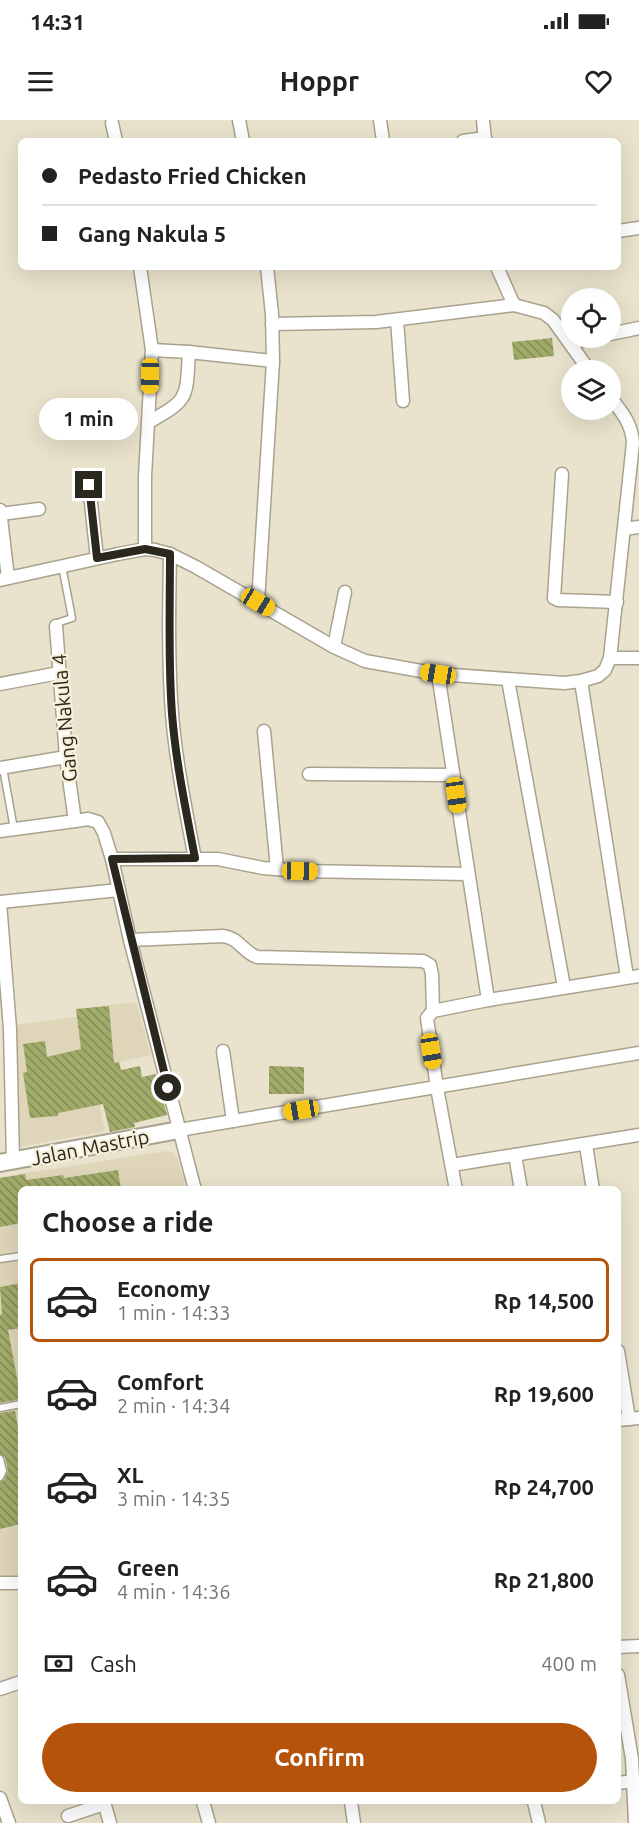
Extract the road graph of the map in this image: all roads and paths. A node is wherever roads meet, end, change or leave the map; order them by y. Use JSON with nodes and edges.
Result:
{"nodes":[{"id":1,"x":239,"y":120,"type":"edge"},
{"id":2,"x":380,"y":120,"type":"edge"},
{"id":3,"x":483,"y":120,"type":"edge"},
{"id":4,"x":112,"y":123,"type":"dead end"},
{"id":5,"x":115,"y":138,"type":"edge"},
{"id":6,"x":242,"y":138,"type":"edge"},
{"id":7,"x":383,"y":138,"type":"edge"},
{"id":8,"x":485,"y":138,"type":"edge"},
{"id":9,"x":639,"y":228,"type":"edge"},
{"id":10,"x":621,"y":231,"type":"edge"},
{"id":11,"x":140,"y":270,"type":"edge"},
{"id":12,"x":267,"y":270,"type":"edge"},
{"id":13,"x":498,"y":270,"type":"edge"},
{"id":14,"x":514,"y":305,"type":"junction"},
{"id":15,"x":397,"y":320,"type":"junction"},
{"id":16,"x":272,"y":324,"type":"junction"},
{"id":17,"x":639,"y":328,"type":"edge"},
{"id":18,"x":561,"y":331,"type":"edge"},
{"id":19,"x":621,"y":332,"type":"edge"},
{"id":20,"x":152,"y":350,"type":"junction"},
{"id":21,"x":189,"y":352,"type":"junction"},
{"id":22,"x":273,"y":361,"type":"junction"},
{"id":23,"x":404,"y":401,"type":"dead end"},
{"id":24,"x":621,"y":410,"type":"edge"},
{"id":25,"x":149,"y":422,"type":"junction"},
{"id":26,"x":562,"y":474,"type":"dead end"},
{"id":27,"x":89,"y":485,"type":"dead end"},
{"id":28,"x":633,"y":498,"type":"edge"},
{"id":29,"x":39,"y":509,"type":"dead end"},
{"id":30,"x":0,"y":512,"type":"edge"},
{"id":31,"x":639,"y":527,"type":"edge"},
{"id":32,"x":624,"y":529,"type":"junction"},
{"id":33,"x":145,"y":549,"type":"junction"},
{"id":34,"x":170,"y":554,"type":"junction"},
{"id":35,"x":97,"y":558,"type":"junction"},
{"id":36,"x":62,"y":566,"type":"junction"},
{"id":37,"x":4,"y":579,"type":"edge"},
{"id":38,"x":345,"y":592,"type":"dead end"},
{"id":39,"x":258,"y":602,"type":"junction"},
{"id":40,"x":617,"y":602,"type":"junction"},
{"id":41,"x":56,"y":626,"type":"joint"},
{"id":42,"x":334,"y":647,"type":"junction"},
{"id":43,"x":610,"y":658,"type":"junction"},
{"id":44,"x":639,"y":658,"type":"edge"},
{"id":45,"x":59,"y":673,"type":"junction"},
{"id":46,"x":438,"y":674,"type":"junction"},
{"id":47,"x":508,"y":680,"type":"junction"},
{"id":48,"x":581,"y":681,"type":"junction"},
{"id":49,"x":0,"y":684,"type":"edge"},
{"id":50,"x":264,"y":731,"type":"dead end"},
{"id":51,"x":66,"y":757,"type":"junction"},
{"id":52,"x":2,"y":768,"type":"edge"},
{"id":53,"x":309,"y":774,"type":"dead end"},
{"id":54,"x":453,"y":775,"type":"junction"},
{"id":55,"x":75,"y":821,"type":"junction"},
{"id":56,"x":14,"y":829,"type":"junction"},
{"id":57,"x":0,"y":831,"type":"edge"},
{"id":58,"x":195,"y":858,"type":"junction"},
{"id":59,"x":112,"y":859,"type":"junction"},
{"id":60,"x":277,"y":869,"type":"junction"},
{"id":61,"x":467,"y":874,"type":"junction"},
{"id":62,"x":119,"y":890,"type":"junction"},
{"id":63,"x":0,"y":902,"type":"edge"},
{"id":64,"x":130,"y":940,"type":"junction"},
{"id":65,"x":3,"y":976,"type":"edge"},
{"id":66,"x":633,"y":976,"type":"edge"},
{"id":67,"x":564,"y":987,"type":"junction"},
{"id":68,"x":488,"y":1000,"type":"junction"},
{"id":69,"x":433,"y":1011,"type":"junction"},
{"id":70,"x":223,"y":1051,"type":"dead end"},
{"id":71,"x":639,"y":1053,"type":"edge"},
{"id":72,"x":437,"y":1088,"type":"junction"},
{"id":73,"x":233,"y":1121,"type":"junction"},
{"id":74,"x":179,"y":1130,"type":"junction"},
{"id":75,"x":639,"y":1136,"type":"edge"},
{"id":76,"x":586,"y":1145,"type":"junction"},
{"id":77,"x":515,"y":1155,"type":"junction"},
{"id":78,"x":6,"y":1162,"type":"edge"},
{"id":79,"x":452,"y":1165,"type":"junction"},
{"id":80,"x":194,"y":1186,"type":"edge"},
{"id":81,"x":455,"y":1186,"type":"edge"},
{"id":82,"x":520,"y":1186,"type":"edge"},
{"id":83,"x":592,"y":1186,"type":"edge"},
{"id":84,"x":18,"y":1256,"type":"edge"},
{"id":85,"x":0,"y":1258,"type":"edge"},
{"id":86,"x":621,"y":1371,"type":"edge"},
{"id":87,"x":18,"y":1405,"type":"edge"},
{"id":88,"x":0,"y":1408,"type":"edge"},
{"id":89,"x":628,"y":1419,"type":"edge"},
{"id":90,"x":0,"y":1459,"type":"edge"},
{"id":91,"x":0,"y":1478,"type":"edge"},
{"id":92,"x":18,"y":1582,"type":"edge"},
{"id":93,"x":0,"y":1583,"type":"edge"},
{"id":94,"x":639,"y":1646,"type":"edge"},
{"id":95,"x":621,"y":1647,"type":"edge"},
{"id":96,"x":18,"y":1683,"type":"edge"},
{"id":97,"x":621,"y":1688,"type":"edge"},
{"id":98,"x":0,"y":1689,"type":"edge"},
{"id":99,"x":634,"y":1743,"type":"edge"},
{"id":100,"x":634,"y":1781,"type":"junction"},
{"id":101,"x":621,"y":1783,"type":"edge"},
{"id":102,"x":0,"y":1798,"type":"edge"},
{"id":103,"x":101,"y":1804,"type":"edge"},
{"id":104,"x":104,"y":1804,"type":"edge"},
{"id":105,"x":204,"y":1804,"type":"edge"},
{"id":106,"x":351,"y":1804,"type":"edge"},
{"id":107,"x":534,"y":1804,"type":"edge"},
{"id":108,"x":68,"y":1816,"type":"dead end"},
{"id":109,"x":9,"y":1823,"type":"edge"},
{"id":110,"x":110,"y":1823,"type":"edge"},
{"id":111,"x":209,"y":1823,"type":"edge"},
{"id":112,"x":354,"y":1823,"type":"edge"},
{"id":113,"x":539,"y":1823,"type":"edge"},
{"id":114,"x":635,"y":1823,"type":"edge"}],
"edges":[{"from":1,"to":6,"type":"street"},
{"from":2,"to":7,"type":"street"},
{"from":3,"to":8,"type":"street"},
{"from":4,"to":5,"type":"street"},
{"from":9,"to":10,"type":"street"},
{"from":11,"to":20,"type":"street"},
{"from":12,"to":16,"type":"street"},
{"from":13,"to":14,"type":"street"},
{"from":14,"to":15,"type":"street"},
{"from":14,"to":18,"type":"street"},
{"from":15,"to":16,"type":"street"},
{"from":15,"to":23,"type":"street"},
{"from":16,"to":22,"type":"street"},
{"from":17,"to":19,"type":"street"},
{"from":20,"to":21,"type":"street"},
{"from":20,"to":25,"type":"street"},
{"from":21,"to":22,"type":"street"},
{"from":21,"to":25,"type":"street"},
{"from":22,"to":39,"type":"street"},
{"from":24,"to":28,"type":"street"},
{"from":25,"to":33,"type":"street"},
{"from":26,"to":40,"type":"street"},
{"from":27,"to":35,"type":"street"},
{"from":28,"to":32,"type":"street"},
{"from":29,"to":30,"type":"street"},
{"from":30,"to":37,"type":"street"},
{"from":31,"to":32,"type":"street"},
{"from":32,"to":40,"type":"street"},
{"from":33,"to":34,"type":"street"},
{"from":33,"to":35,"type":"street"},
{"from":34,"to":39,"type":"street"},
{"from":34,"to":58,"type":"street"},
{"from":35,"to":36,"type":"street"},
{"from":36,"to":37,"type":"street"},
{"from":36,"to":41,"type":"lane","name":"Gang Nakula 4"},
{"from":38,"to":42,"type":"street"},
{"from":39,"to":42,"type":"street"},
{"from":40,"to":43,"type":"street"},
{"from":41,"to":45,"type":"street","name":"Gang Nakula 4"},
{"from":42,"to":46,"type":"street"},
{"from":43,"to":44,"type":"street"},
{"from":43,"to":48,"type":"street"},
{"from":45,"to":49,"type":"street"},
{"from":45,"to":51,"type":"street","name":"Gang Nakula 4"},
{"from":46,"to":47,"type":"street"},
{"from":46,"to":54,"type":"street"},
{"from":47,"to":48,"type":"street"},
{"from":47,"to":67,"type":"street"},
{"from":48,"to":66,"type":"street"},
{"from":50,"to":60,"type":"street"},
{"from":51,"to":52,"type":"street"},
{"from":51,"to":55,"type":"street","name":"Gang Nakula 4"},
{"from":52,"to":56,"type":"lane"},
{"from":53,"to":54,"type":"street"},
{"from":54,"to":61,"type":"street"},
{"from":55,"to":56,"type":"street"},
{"from":55,"to":59,"type":"street"},
{"from":56,"to":57,"type":"street"},
{"from":58,"to":59,"type":"street"},
{"from":58,"to":60,"type":"street"},
{"from":59,"to":62,"type":"street"},
{"from":60,"to":61,"type":"street"},
{"from":61,"to":68,"type":"street"},
{"from":62,"to":63,"type":"street"},
{"from":62,"to":64,"type":"street"},
{"from":63,"to":65,"type":"street"},
{"from":64,"to":69,"type":"street"},
{"from":64,"to":74,"type":"street"},
{"from":65,"to":78,"type":"street"},
{"from":66,"to":67,"type":"street"},
{"from":67,"to":68,"type":"street"},
{"from":68,"to":69,"type":"street"},
{"from":69,"to":72,"type":"street"},
{"from":70,"to":73,"type":"street"},
{"from":71,"to":72,"type":"street"},
{"from":72,"to":73,"type":"street"},
{"from":72,"to":79,"type":"street"},
{"from":73,"to":74,"type":"street"},
{"from":74,"to":78,"type":"street","name":"Jalan Mastrip"},
{"from":74,"to":80,"type":"street"},
{"from":75,"to":76,"type":"street"},
{"from":76,"to":77,"type":"street"},
{"from":76,"to":83,"type":"street"},
{"from":77,"to":79,"type":"street"},
{"from":77,"to":82,"type":"street"},
{"from":79,"to":81,"type":"street"},
{"from":84,"to":85,"type":"lane"},
{"from":86,"to":89,"type":"street"},
{"from":87,"to":88,"type":"lane"},
{"from":90,"to":91,"type":"lane"},
{"from":92,"to":93,"type":"street"},
{"from":94,"to":95,"type":"street"},
{"from":96,"to":98,"type":"street"},
{"from":97,"to":99,"type":"street"},
{"from":99,"to":100,"type":"street"},
{"from":100,"to":101,"type":"street"},
{"from":100,"to":114,"type":"street"},
{"from":102,"to":109,"type":"street"},
{"from":103,"to":108,"type":"street"},
{"from":104,"to":110,"type":"street"},
{"from":105,"to":111,"type":"street"},
{"from":106,"to":112,"type":"street"},
{"from":107,"to":113,"type":"street"}]}
